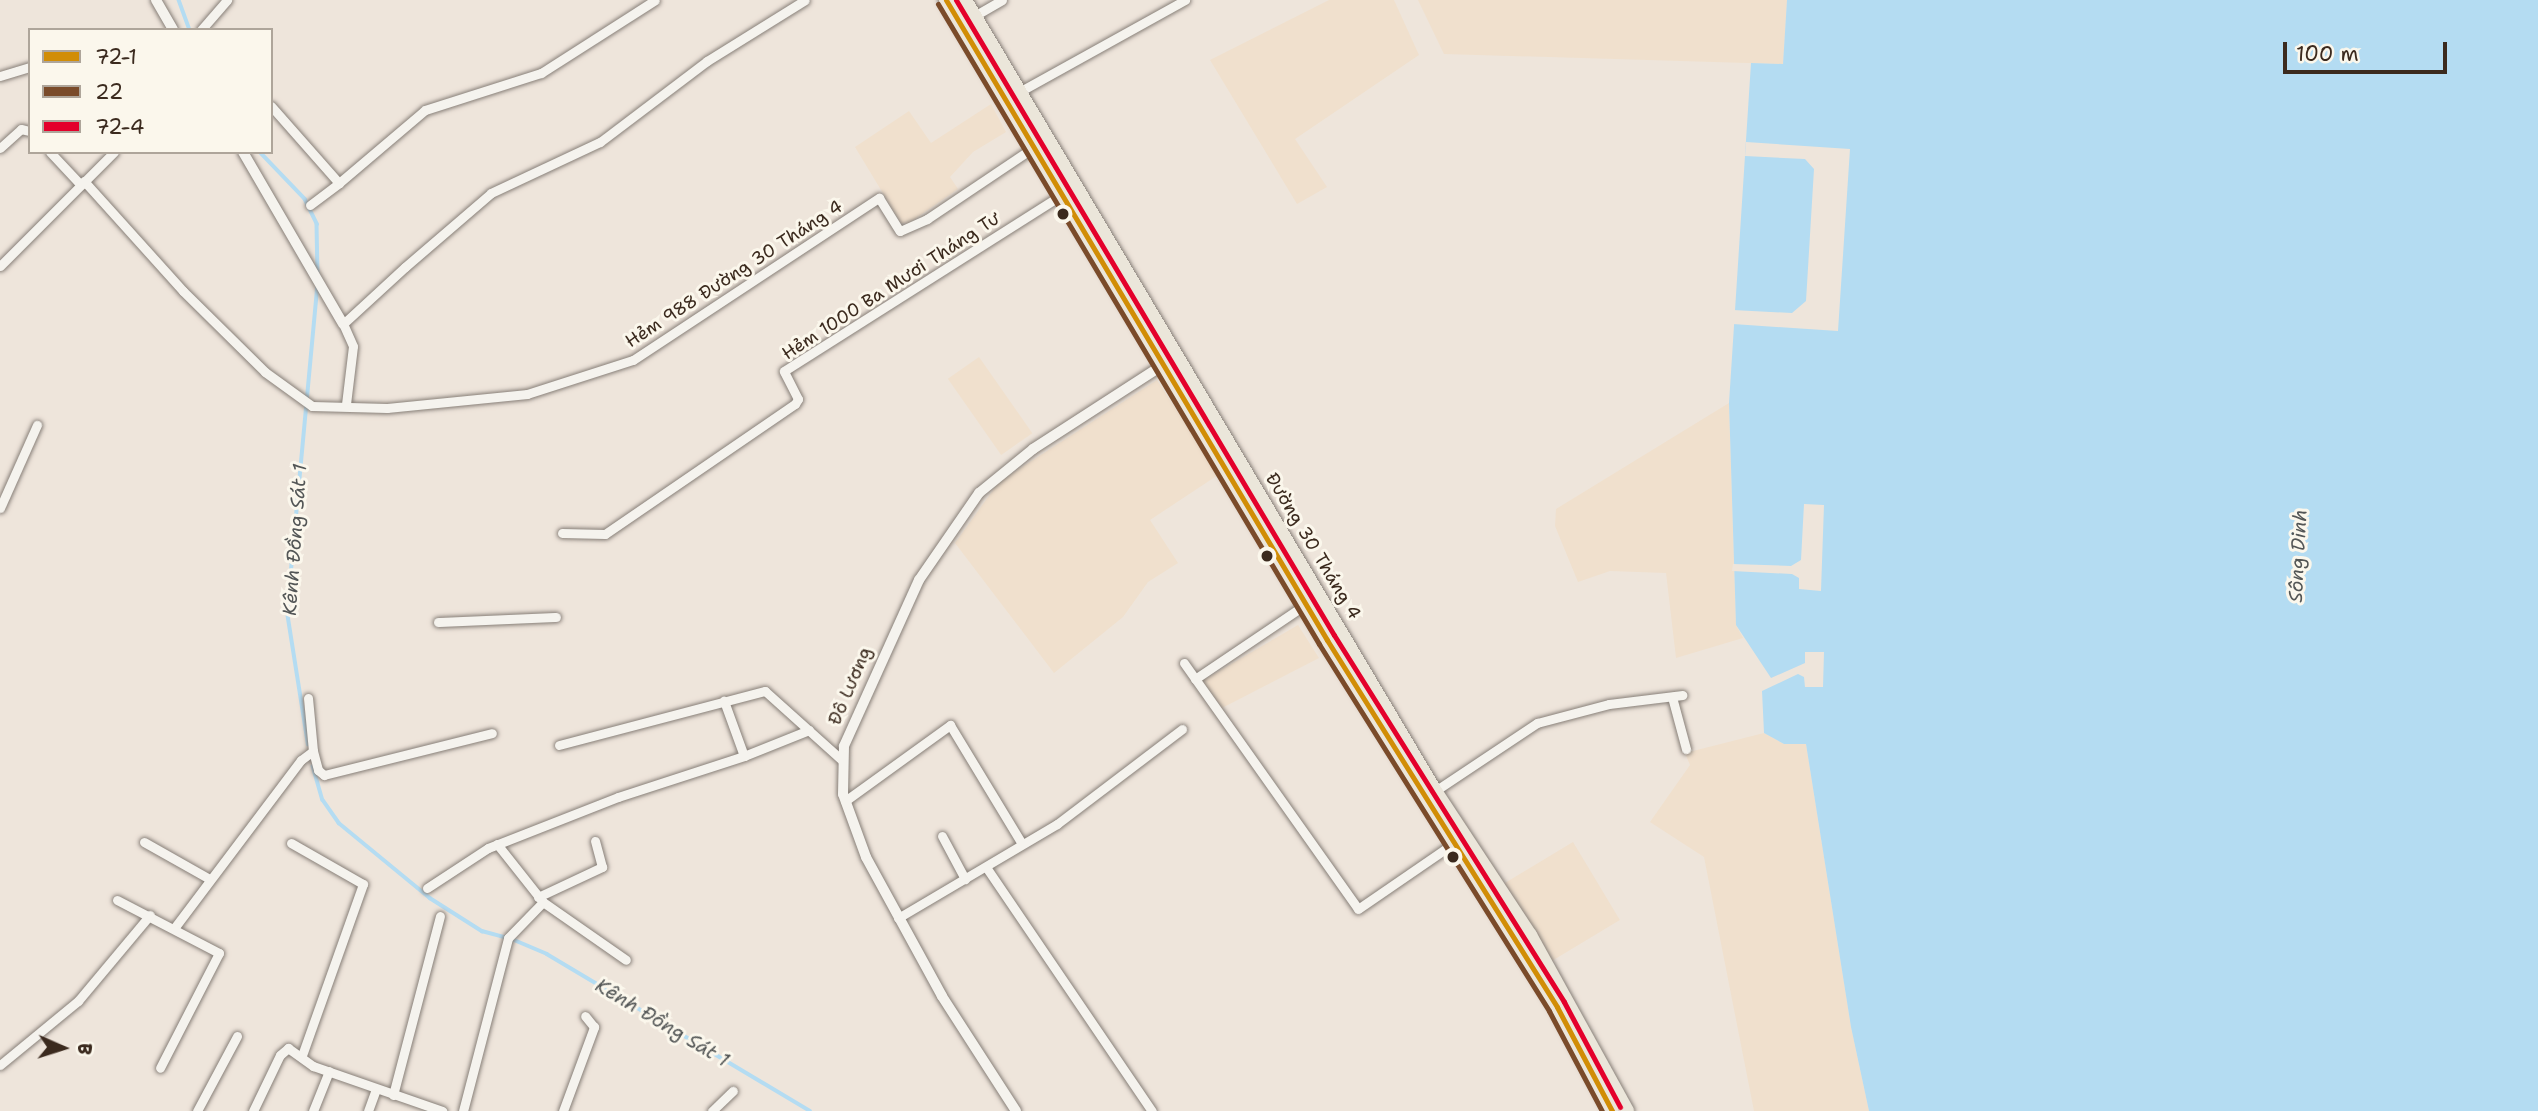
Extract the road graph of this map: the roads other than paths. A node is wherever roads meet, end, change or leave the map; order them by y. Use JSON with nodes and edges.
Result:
{"nodes":[{"id":1,"x":156,"y":0,"type":"edge"},
{"id":2,"x":227,"y":0,"type":"edge"},
{"id":3,"x":655,"y":0,"type":"edge"},
{"id":4,"x":805,"y":0,"type":"edge"},
{"id":5,"x":946,"y":0,"type":"edge"},
{"id":6,"x":965,"y":0,"type":"edge"},
{"id":7,"x":1002,"y":0,"type":"edge"},
{"id":8,"x":1185,"y":0,"type":"edge"},
{"id":9,"x":976,"y":15,"type":"junction"},
{"id":10,"x":172,"y":28,"type":"edge"},
{"id":11,"x":204,"y":28,"type":"edge"},
{"id":12,"x":28,"y":68,"type":"edge"},
{"id":13,"x":0,"y":76,"type":"edge"},
{"id":14,"x":1019,"y":92,"type":"junction"},
{"id":15,"x":273,"y":108,"type":"edge"},
{"id":16,"x":28,"y":131,"type":"edge"},
{"id":17,"x":1034,"y":147,"type":"junction"},
{"id":18,"x":0,"y":148,"type":"edge"},
{"id":19,"x":52,"y":154,"type":"edge"},
{"id":20,"x":112,"y":154,"type":"edge"},
{"id":21,"x":244,"y":154,"type":"edge"},
{"id":22,"x":82,"y":183,"type":"junction"},
{"id":23,"x":339,"y":183,"type":"junction"},
{"id":24,"x":1061,"y":195,"type":"junction"},
{"id":25,"x":310,"y":205,"type":"dead end"},
{"id":26,"x":0,"y":266,"type":"edge"},
{"id":27,"x":343,"y":324,"type":"junction"},
{"id":28,"x":1175,"y":357,"type":"junction"},
{"id":29,"x":1162,"y":366,"type":"junction"},
{"id":30,"x":346,"y":404,"type":"junction"},
{"id":31,"x":37,"y":425,"type":"dead end"},
{"id":32,"x":0,"y":508,"type":"edge"},
{"id":33,"x":562,"y":533,"type":"dead end"},
{"id":34,"x":1307,"y":604,"type":"junction"},
{"id":35,"x":556,"y":617,"type":"dead end"},
{"id":36,"x":438,"y":622,"type":"dead end"},
{"id":37,"x":1343,"y":633,"type":"junction"},
{"id":38,"x":1327,"y":640,"type":"junction"},
{"id":39,"x":1184,"y":663,"type":"dead end"},
{"id":40,"x":1195,"y":679,"type":"junction"},
{"id":41,"x":1682,"y":695,"type":"dead end"},
{"id":42,"x":1671,"y":697,"type":"junction"},
{"id":43,"x":308,"y":698,"type":"dead end"},
{"id":44,"x":724,"y":701,"type":"junction"},
{"id":45,"x":1182,"y":729,"type":"dead end"},
{"id":46,"x":809,"y":730,"type":"junction"},
{"id":47,"x":492,"y":733,"type":"dead end"},
{"id":48,"x":559,"y":746,"type":"dead end"},
{"id":49,"x":1686,"y":748,"type":"dead end"},
{"id":50,"x":312,"y":751,"type":"junction"},
{"id":51,"x":744,"y":755,"type":"junction"},
{"id":52,"x":842,"y":760,"type":"junction"},
{"id":53,"x":1430,"y":795,"type":"junction"},
{"id":54,"x":845,"y":801,"type":"junction"},
{"id":55,"x":942,"y":836,"type":"dead end"},
{"id":56,"x":1458,"y":840,"type":"junction"},
{"id":57,"x":595,"y":841,"type":"dead end"},
{"id":58,"x":144,"y":842,"type":"dead end"},
{"id":59,"x":291,"y":843,"type":"dead end"},
{"id":60,"x":497,"y":844,"type":"junction"},
{"id":61,"x":1022,"y":844,"type":"junction"},
{"id":62,"x":986,"y":867,"type":"junction"},
{"id":63,"x":208,"y":878,"type":"junction"},
{"id":64,"x":965,"y":879,"type":"junction"},
{"id":65,"x":427,"y":888,"type":"dead end"},
{"id":66,"x":541,"y":899,"type":"junction"},
{"id":67,"x":117,"y":900,"type":"dead end"},
{"id":68,"x":150,"y":915,"type":"junction"},
{"id":69,"x":440,"y":916,"type":"dead end"},
{"id":70,"x":898,"y":918,"type":"junction"},
{"id":71,"x":1512,"y":923,"type":"junction"},
{"id":72,"x":175,"y":927,"type":"junction"},
{"id":73,"x":626,"y":960,"type":"dead end"},
{"id":74,"x":585,"y":1016,"type":"dead end"},
{"id":75,"x":237,"y":1036,"type":"dead end"},
{"id":76,"x":302,"y":1055,"type":"junction"},
{"id":77,"x":0,"y":1065,"type":"edge"},
{"id":78,"x":160,"y":1068,"type":"dead end"},
{"id":79,"x":329,"y":1071,"type":"junction"},
{"id":80,"x":376,"y":1089,"type":"junction"},
{"id":81,"x":733,"y":1091,"type":"dead end"},
{"id":82,"x":393,"y":1095,"type":"junction"},
{"id":83,"x":197,"y":1111,"type":"edge"},
{"id":84,"x":253,"y":1111,"type":"edge"},
{"id":85,"x":313,"y":1111,"type":"edge"},
{"id":86,"x":368,"y":1111,"type":"edge"},
{"id":87,"x":442,"y":1111,"type":"edge"},
{"id":88,"x":463,"y":1111,"type":"edge"},
{"id":89,"x":563,"y":1111,"type":"edge"},
{"id":90,"x":712,"y":1111,"type":"edge"},
{"id":91,"x":1016,"y":1111,"type":"edge"},
{"id":92,"x":1152,"y":1111,"type":"edge"},
{"id":93,"x":1612,"y":1111,"type":"edge"},
{"id":94,"x":1627,"y":1111,"type":"edge"}],
"edges":[{"from":1,"to":10,"type":"street"},
{"from":2,"to":11,"type":"street"},
{"from":3,"to":23,"type":"street"},
{"from":4,"to":27,"type":"street"},
{"from":5,"to":17,"type":"main road","name":"Đường 30 Tháng 4"},
{"from":6,"to":9,"type":"main road","name":"Đường 30 Tháng 4"},
{"from":7,"to":9,"type":"street"},
{"from":8,"to":14,"type":"street"},
{"from":9,"to":14,"type":"main road","name":"Đường 30 Tháng 4"},
{"from":12,"to":13,"type":"street"},
{"from":14,"to":28,"type":"main road","name":"Đường 30 Tháng 4"},
{"from":15,"to":23,"type":"street"},
{"from":16,"to":18,"type":"street"},
{"from":17,"to":24,"type":"main road","name":"Đường 30 Tháng 4"},
{"from":17,"to":30,"type":"street","name":"Hẻm 988 Đường 30 Tháng 4"},
{"from":19,"to":22,"type":"street","name":"Hẻm 988 Đường 30 Tháng 4"},
{"from":20,"to":22,"type":"street"},
{"from":21,"to":27,"type":"street"},
{"from":22,"to":26,"type":"street"},
{"from":22,"to":30,"type":"street","name":"Hẻm 988 Đường 30 Tháng 4"},
{"from":23,"to":25,"type":"street"},
{"from":24,"to":29,"type":"main road","name":"Đường 30 Tháng 4"},
{"from":24,"to":33,"type":"street","name":"Hẻm 1000 Ba Mươi Tháng Tư"},
{"from":27,"to":30,"type":"street"},
{"from":28,"to":29,"type":"street","name":"Đô Lương"},
{"from":28,"to":37,"type":"main road","name":"Đường 30 Tháng 4"},
{"from":29,"to":34,"type":"main road","name":"Đường 30 Tháng 4"},
{"from":29,"to":52,"type":"street","name":"Đô Lương"},
{"from":31,"to":32,"type":"street"},
{"from":34,"to":38,"type":"main road","name":"Đường 30 Tháng 4"},
{"from":34,"to":40,"type":"street"},
{"from":35,"to":36,"type":"street"},
{"from":37,"to":38,"type":"main road"},
{"from":37,"to":53,"type":"main road","name":"Đường 30 Tháng 4"},
{"from":38,"to":53,"type":"main road","name":"Đường 30 Tháng 4"},
{"from":39,"to":40,"type":"street"},
{"from":40,"to":56,"type":"street"},
{"from":41,"to":42,"type":"street"},
{"from":42,"to":49,"type":"street"},
{"from":42,"to":53,"type":"street"},
{"from":43,"to":50,"type":"street"},
{"from":44,"to":46,"type":"street"},
{"from":44,"to":48,"type":"street"},
{"from":44,"to":51,"type":"street"},
{"from":45,"to":61,"type":"street"},
{"from":46,"to":51,"type":"street"},
{"from":46,"to":52,"type":"street"},
{"from":47,"to":50,"type":"street"},
{"from":50,"to":63,"type":"street"},
{"from":51,"to":60,"type":"street"},
{"from":52,"to":54,"type":"street","name":"Đô Lương"},
{"from":53,"to":56,"type":"main road","name":"Đường 30 Tháng 4"},
{"from":54,"to":61,"type":"street"},
{"from":54,"to":70,"type":"street","name":"Đô Lương"},
{"from":55,"to":64,"type":"street"},
{"from":56,"to":71,"type":"main road","name":"Đường 30 Tháng 4"},
{"from":57,"to":66,"type":"street"},
{"from":58,"to":63,"type":"street"},
{"from":59,"to":76,"type":"street"},
{"from":60,"to":65,"type":"street"},
{"from":60,"to":66,"type":"street"},
{"from":61,"to":62,"type":"street"},
{"from":62,"to":64,"type":"street"},
{"from":62,"to":92,"type":"street"},
{"from":63,"to":72,"type":"street"},
{"from":64,"to":70,"type":"street"},
{"from":66,"to":73,"type":"street"},
{"from":66,"to":88,"type":"street"},
{"from":67,"to":68,"type":"street"},
{"from":68,"to":72,"type":"street"},
{"from":68,"to":77,"type":"street"},
{"from":69,"to":82,"type":"street"},
{"from":70,"to":91,"type":"street","name":"Đô Lương"},
{"from":71,"to":93,"type":"main road","name":"Đường 30 Tháng 4"},
{"from":71,"to":94,"type":"main road","name":"Đường 30 Tháng 4"},
{"from":72,"to":78,"type":"street"},
{"from":74,"to":89,"type":"street"},
{"from":75,"to":83,"type":"street"},
{"from":76,"to":79,"type":"street"},
{"from":76,"to":84,"type":"street"},
{"from":79,"to":80,"type":"street"},
{"from":79,"to":85,"type":"street"},
{"from":80,"to":82,"type":"street"},
{"from":80,"to":86,"type":"street"},
{"from":81,"to":90,"type":"street"},
{"from":82,"to":87,"type":"street"}]}
